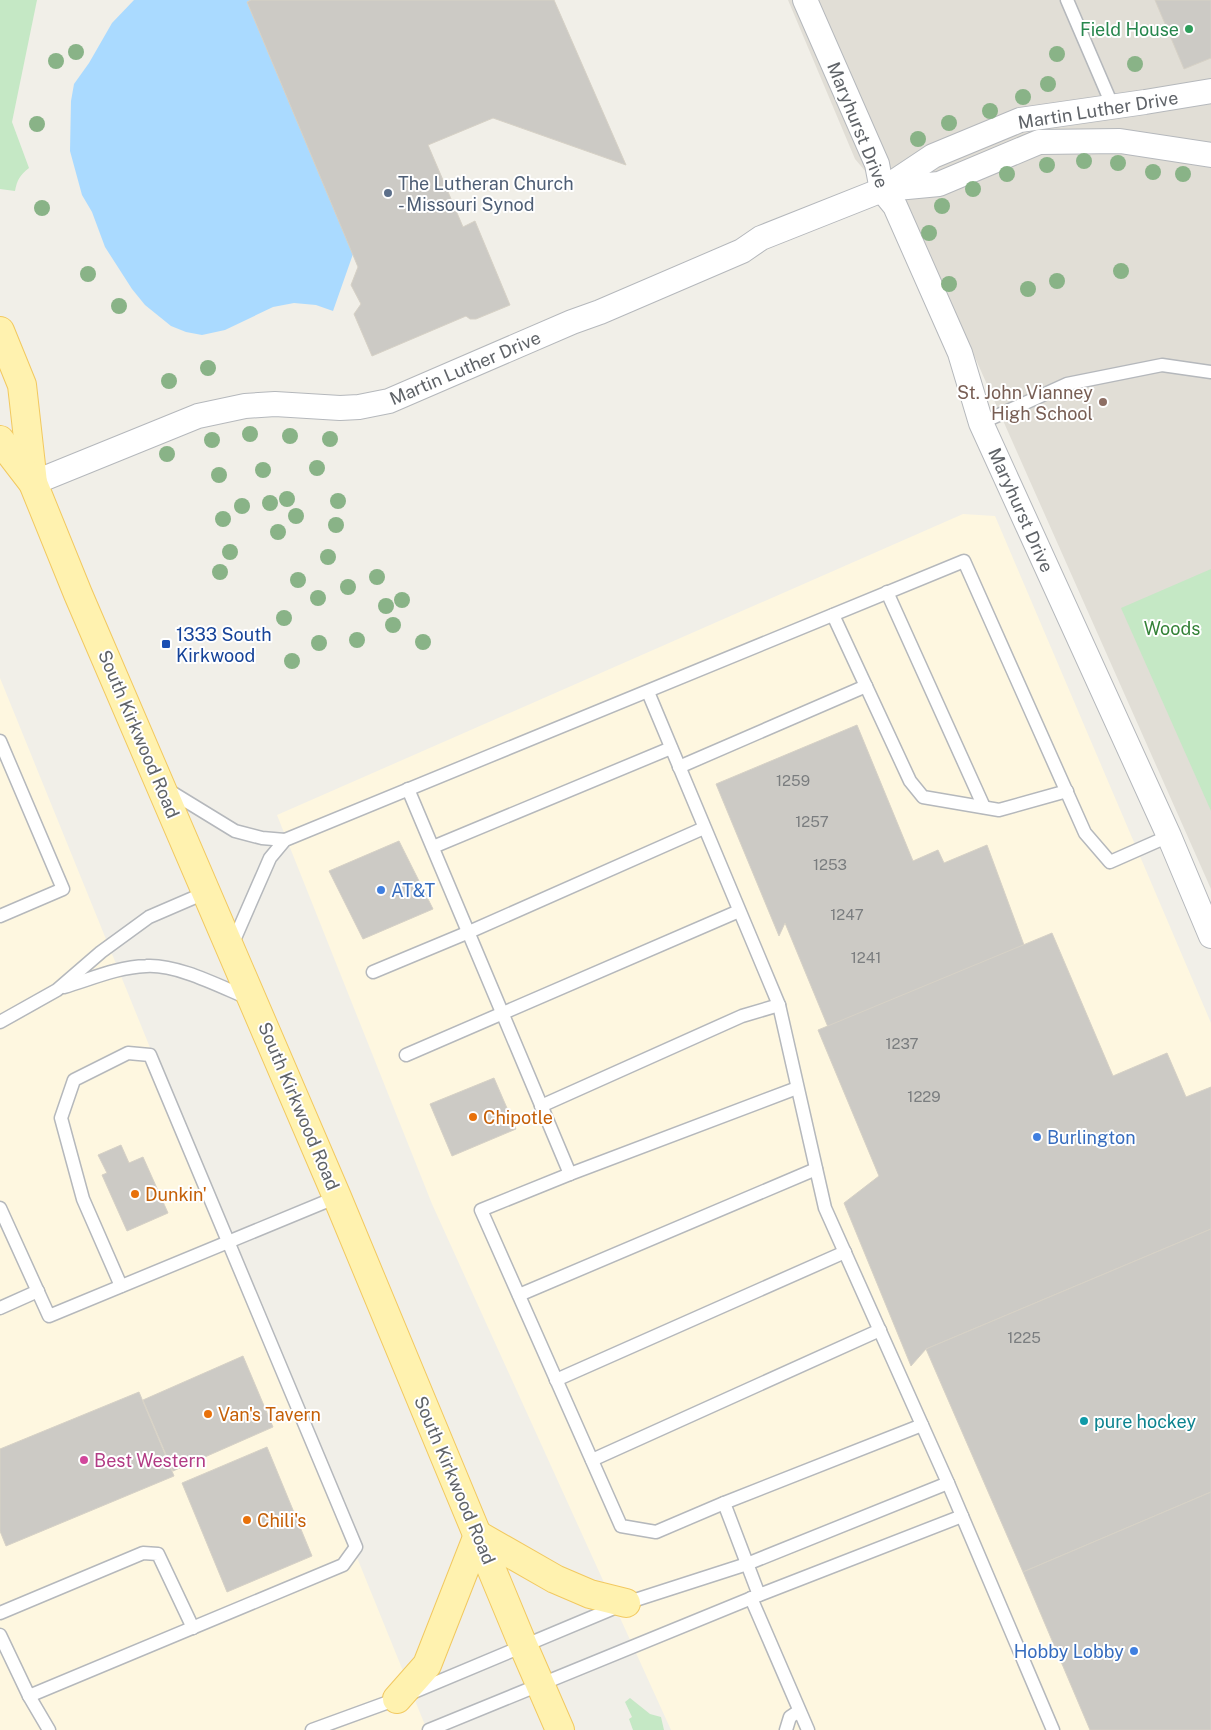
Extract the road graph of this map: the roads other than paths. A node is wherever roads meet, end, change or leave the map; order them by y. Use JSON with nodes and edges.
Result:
{"nodes":[{"id":1,"x":805,"y":0,"type":"edge"},
{"id":2,"x":1067,"y":0,"type":"edge"},
{"id":3,"x":1211,"y":91,"type":"edge"},
{"id":4,"x":1113,"y":107,"type":"junction"},
{"id":5,"x":1211,"y":155,"type":"edge"},
{"id":6,"x":882,"y":190,"type":"junction"},
{"id":7,"x":0,"y":330,"type":"edge"},
{"id":8,"x":1211,"y":372,"type":"edge"},
{"id":9,"x":981,"y":423,"type":"junction"},
{"id":10,"x":0,"y":440,"type":"edge"},
{"id":11,"x":33,"y":484,"type":"junction"},
{"id":12,"x":887,"y":592,"type":"junction"},
{"id":13,"x":833,"y":615,"type":"junction"},
{"id":14,"x":866,"y":686,"type":"junction"},
{"id":15,"x":648,"y":692,"type":"junction"},
{"id":16,"x":0,"y":741,"type":"edge"},
{"id":17,"x":671,"y":748,"type":"junction"},
{"id":18,"x":679,"y":767,"type":"junction"},
{"id":19,"x":162,"y":787,"type":"junction"},
{"id":20,"x":408,"y":789,"type":"junction"},
{"id":21,"x":1067,"y":791,"type":"junction"},
{"id":22,"x":984,"y":807,"type":"junction"},
{"id":23,"x":704,"y":828,"type":"junction"},
{"id":24,"x":1169,"y":836,"type":"junction"},
{"id":25,"x":285,"y":840,"type":"junction"},
{"id":26,"x":433,"y":847,"type":"junction"},
{"id":27,"x":207,"y":892,"type":"junction"},
{"id":28,"x":739,"y":911,"type":"junction"},
{"id":29,"x":0,"y":916,"type":"edge"},
{"id":30,"x":469,"y":932,"type":"junction"},
{"id":31,"x":1211,"y":936,"type":"edge"},
{"id":32,"x":231,"y":947,"type":"junction"},
{"id":33,"x":373,"y":972,"type":"dead end"},
{"id":34,"x":57,"y":990,"type":"junction"},
{"id":35,"x":254,"y":1000,"type":"junction"},
{"id":36,"x":779,"y":1005,"type":"junction"},
{"id":37,"x":503,"y":1014,"type":"junction"},
{"id":38,"x":0,"y":1022,"type":"edge"},
{"id":39,"x":406,"y":1054,"type":"dead end"},
{"id":40,"x":798,"y":1088,"type":"junction"},
{"id":41,"x":541,"y":1106,"type":"junction"},
{"id":42,"x":816,"y":1169,"type":"junction"},
{"id":43,"x":570,"y":1174,"type":"junction"},
{"id":44,"x":338,"y":1198,"type":"junction"},
{"id":45,"x":2,"y":1216,"type":"edge"},
{"id":46,"x":227,"y":1242,"type":"junction"},
{"id":47,"x":845,"y":1252,"type":"junction"},
{"id":48,"x":121,"y":1286,"type":"junction"},
{"id":49,"x":38,"y":1291,"type":"junction"},
{"id":50,"x":519,"y":1295,"type":"junction"},
{"id":51,"x":0,"y":1308,"type":"edge"},
{"id":52,"x":880,"y":1330,"type":"junction"},
{"id":53,"x":556,"y":1380,"type":"junction"},
{"id":54,"x":922,"y":1425,"type":"junction"},
{"id":55,"x":592,"y":1460,"type":"junction"},
{"id":56,"x":948,"y":1483,"type":"junction"},
{"id":57,"x":724,"y":1503,"type":"junction"},
{"id":58,"x":962,"y":1516,"type":"junction"},
{"id":59,"x":478,"y":1535,"type":"junction"},
{"id":60,"x":747,"y":1564,"type":"junction"},
{"id":61,"x":755,"y":1597,"type":"junction"},
{"id":62,"x":626,"y":1603,"type":"junction"},
{"id":63,"x":0,"y":1613,"type":"edge"},
{"id":64,"x":193,"y":1628,"type":"junction"},
{"id":65,"x":0,"y":1635,"type":"edge"},
{"id":66,"x":523,"y":1645,"type":"junction"},
{"id":67,"x":540,"y":1685,"type":"junction"},
{"id":68,"x":29,"y":1696,"type":"junction"},
{"id":69,"x":397,"y":1699,"type":"junction"},
{"id":70,"x":799,"y":1711,"type":"junction"},
{"id":71,"x":49,"y":1730,"type":"edge"},
{"id":72,"x":312,"y":1730,"type":"edge"},
{"id":73,"x":429,"y":1730,"type":"edge"},
{"id":74,"x":560,"y":1730,"type":"edge"},
{"id":75,"x":786,"y":1730,"type":"edge"},
{"id":76,"x":808,"y":1730,"type":"edge"},
{"id":77,"x":1053,"y":1730,"type":"edge"}],
"edges":[{"from":1,"to":6,"type":"street","name":"Maryhurst Drive"},
{"from":2,"to":4,"type":"lane"},
{"from":3,"to":4,"type":"street","name":"Martin Luther Drive"},
{"from":4,"to":6,"type":"street","name":"Martin Luther Drive"},
{"from":5,"to":6,"type":"street","name":"Martin Luther Drive"},
{"from":6,"to":9,"type":"street","name":"Maryhurst Drive"},
{"from":6,"to":11,"type":"street","name":"Martin Luther Drive"},
{"from":7,"to":11,"type":"main road","name":"South Kirkwood Road"},
{"from":8,"to":9,"type":"lane"},
{"from":9,"to":24,"type":"street","name":"Maryhurst Drive"},
{"from":10,"to":11,"type":"main road","name":"South Kirkwood Road"},
{"from":11,"to":19,"type":"main road","name":"South Kirkwood Road"},
{"from":12,"to":13,"type":"lane"},
{"from":12,"to":21,"type":"lane"},
{"from":12,"to":22,"type":"lane"},
{"from":13,"to":14,"type":"lane"},
{"from":13,"to":15,"type":"lane"},
{"from":14,"to":18,"type":"lane"},
{"from":14,"to":22,"type":"lane"},
{"from":15,"to":17,"type":"lane"},
{"from":15,"to":20,"type":"lane"},
{"from":16,"to":29,"type":"lane"},
{"from":17,"to":18,"type":"lane"},
{"from":17,"to":26,"type":"lane"},
{"from":18,"to":23,"type":"lane"},
{"from":19,"to":25,"type":"lane"},
{"from":19,"to":27,"type":"main road","name":"South Kirkwood Road"},
{"from":20,"to":25,"type":"lane"},
{"from":20,"to":26,"type":"lane"},
{"from":21,"to":22,"type":"lane"},
{"from":21,"to":24,"type":"lane"},
{"from":23,"to":28,"type":"lane"},
{"from":23,"to":30,"type":"lane"},
{"from":24,"to":31,"type":"street","name":"Maryhurst Drive"},
{"from":25,"to":32,"type":"lane"},
{"from":26,"to":30,"type":"lane"},
{"from":27,"to":32,"type":"main road","name":"South Kirkwood Road"},
{"from":27,"to":34,"type":"lane"},
{"from":28,"to":36,"type":"lane"},
{"from":28,"to":37,"type":"lane"},
{"from":30,"to":33,"type":"lane"},
{"from":30,"to":37,"type":"lane"},
{"from":32,"to":35,"type":"main road","name":"South Kirkwood Road"},
{"from":34,"to":35,"type":"lane"},
{"from":34,"to":38,"type":"lane"},
{"from":35,"to":44,"type":"main road","name":"South Kirkwood Road"},
{"from":36,"to":40,"type":"lane"},
{"from":36,"to":41,"type":"lane"},
{"from":37,"to":39,"type":"lane"},
{"from":37,"to":41,"type":"lane"},
{"from":40,"to":42,"type":"lane"},
{"from":40,"to":43,"type":"lane"},
{"from":41,"to":43,"type":"lane"},
{"from":42,"to":47,"type":"lane"},
{"from":42,"to":50,"type":"lane"},
{"from":43,"to":50,"type":"lane"},
{"from":44,"to":46,"type":"lane"},
{"from":44,"to":59,"type":"main road","name":"South Kirkwood Road"},
{"from":45,"to":49,"type":"lane"},
{"from":46,"to":48,"type":"lane"},
{"from":46,"to":48,"type":"lane"},
{"from":46,"to":64,"type":"lane"},
{"from":47,"to":52,"type":"lane"},
{"from":47,"to":53,"type":"lane"},
{"from":48,"to":49,"type":"lane"},
{"from":49,"to":51,"type":"lane"},
{"from":50,"to":53,"type":"lane"},
{"from":52,"to":54,"type":"lane"},
{"from":52,"to":55,"type":"lane"},
{"from":53,"to":55,"type":"lane"},
{"from":54,"to":56,"type":"lane"},
{"from":54,"to":57,"type":"lane"},
{"from":55,"to":57,"type":"lane"},
{"from":56,"to":58,"type":"lane"},
{"from":56,"to":60,"type":"lane"},
{"from":57,"to":60,"type":"lane"},
{"from":58,"to":61,"type":"lane"},
{"from":58,"to":77,"type":"lane"},
{"from":59,"to":62,"type":"main road"},
{"from":59,"to":66,"type":"main road","name":"South Kirkwood Road"},
{"from":59,"to":69,"type":"main road"},
{"from":60,"to":61,"type":"lane"},
{"from":60,"to":62,"type":"lane"},
{"from":61,"to":67,"type":"lane"},
{"from":61,"to":70,"type":"lane"},
{"from":62,"to":66,"type":"lane"},
{"from":63,"to":64,"type":"lane"},
{"from":64,"to":68,"type":"lane"},
{"from":65,"to":68,"type":"lane"},
{"from":66,"to":67,"type":"main road","name":"South Kirkwood Road"},
{"from":66,"to":69,"type":"lane"},
{"from":67,"to":73,"type":"lane"},
{"from":67,"to":74,"type":"main road","name":"South Kirkwood Road"},
{"from":68,"to":71,"type":"lane"},
{"from":69,"to":72,"type":"lane"},
{"from":70,"to":75,"type":"lane"},
{"from":70,"to":76,"type":"lane"}]}
